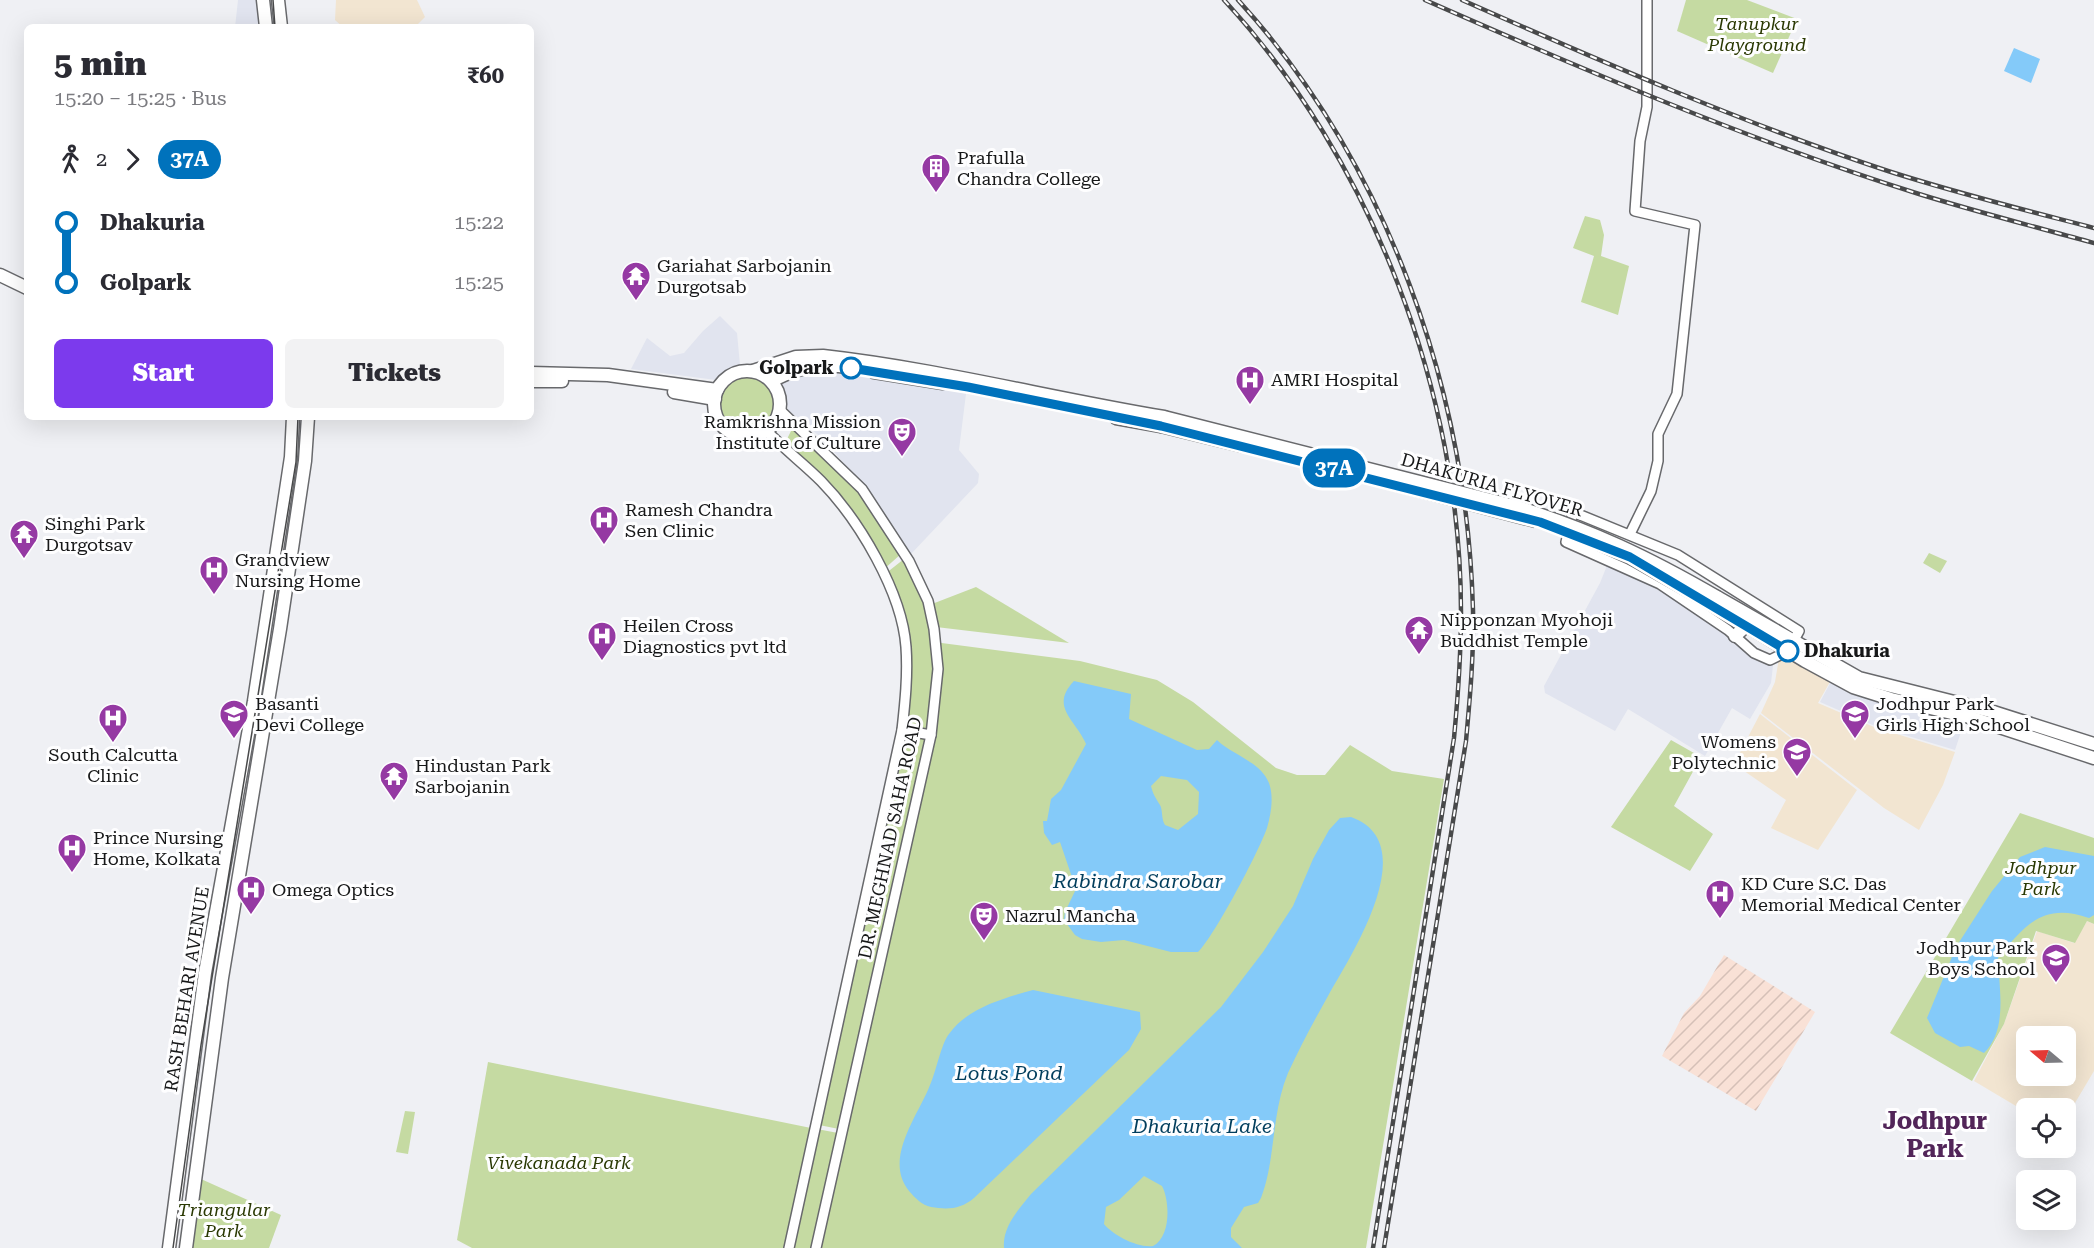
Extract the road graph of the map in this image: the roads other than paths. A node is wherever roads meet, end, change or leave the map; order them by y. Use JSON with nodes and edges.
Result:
{"nodes":[{"id":1,"x":263,"y":0,"type":"edge"},
{"id":2,"x":278,"y":0,"type":"edge"},
{"id":3,"x":1647,"y":0,"type":"edge"},
{"id":4,"x":266,"y":24,"type":"edge"},
{"id":5,"x":281,"y":24,"type":"edge"},
{"id":6,"x":0,"y":275,"type":"edge"},
{"id":7,"x":0,"y":284,"type":"edge"},
{"id":8,"x":24,"y":287,"type":"edge"},
{"id":9,"x":24,"y":295,"type":"edge"},
{"id":10,"x":753,"y":371,"type":"junction"},
{"id":11,"x":534,"y":373,"type":"edge"},
{"id":12,"x":534,"y":381,"type":"edge"},
{"id":13,"x":626,"y":381,"type":"junction"},
{"id":14,"x":772,"y":381,"type":"junction"},
{"id":15,"x":716,"y":394,"type":"junction"},
{"id":16,"x":780,"y":410,"type":"junction"},
{"id":17,"x":1135,"y":417,"type":"junction"},
{"id":18,"x":294,"y":420,"type":"edge"},
{"id":19,"x":308,"y":420,"type":"edge"},
{"id":20,"x":767,"y":431,"type":"junction"},
{"id":21,"x":1630,"y":534,"type":"junction"},
{"id":22,"x":1753,"y":616,"type":"junction"},
{"id":23,"x":1735,"y":636,"type":"junction"},
{"id":24,"x":1794,"y":641,"type":"junction"},
{"id":25,"x":902,"y":730,"type":"junction"},
{"id":26,"x":931,"y":735,"type":"junction"},
{"id":27,"x":2094,"y":744,"type":"edge"},
{"id":28,"x":2094,"y":758,"type":"edge"},
{"id":29,"x":169,"y":1248,"type":"edge"},
{"id":30,"x":186,"y":1248,"type":"edge"},
{"id":31,"x":789,"y":1248,"type":"edge"},
{"id":32,"x":816,"y":1248,"type":"edge"}],
"edges":[{"from":1,"to":4,"type":"main road"},
{"from":2,"to":5,"type":"main road"},
{"from":3,"to":21,"type":"street"},
{"from":6,"to":8,"type":"main road"},
{"from":7,"to":9,"type":"main road"},
{"from":10,"to":14,"type":"main road"},
{"from":10,"to":15,"type":"main road"},
{"from":10,"to":17,"type":"main road"},
{"from":11,"to":13,"type":"main road"},
{"from":12,"to":13,"type":"main road"},
{"from":13,"to":15,"type":"main road"},
{"from":14,"to":16,"type":"main road"},
{"from":14,"to":17,"type":"main road"},
{"from":15,"to":20,"type":"main road"},
{"from":16,"to":20,"type":"main road"},
{"from":16,"to":26,"type":"street","name":"DR. MEGHNAD SAHA ROAD"},
{"from":17,"to":22,"type":"main road","name":"DHAKURIA FLYOVER","bridge":true},
{"from":18,"to":29,"type":"main road","name":"RASH BEHARI AVENUE"},
{"from":19,"to":30,"type":"main road","name":"RASH BEHARI AVENUE"},
{"from":20,"to":25,"type":"street","name":"DR. MEGHNAD SAHA ROAD"},
{"from":21,"to":22,"type":"street"},
{"from":21,"to":23,"type":"street"},
{"from":22,"to":23,"type":"main road"},
{"from":22,"to":24,"type":"main road","name":"DHAKURIA FLYOVER"},
{"from":22,"to":24,"type":"street"},
{"from":23,"to":24,"type":"street"},
{"from":24,"to":27,"type":"main road"},
{"from":24,"to":28,"type":"main road"},
{"from":25,"to":26,"type":"street"},
{"from":25,"to":31,"type":"street","name":"DR. MEGHNAD SAHA ROAD"},
{"from":26,"to":32,"type":"street","name":"DR. MEGHNAD SAHA ROAD"}]}
